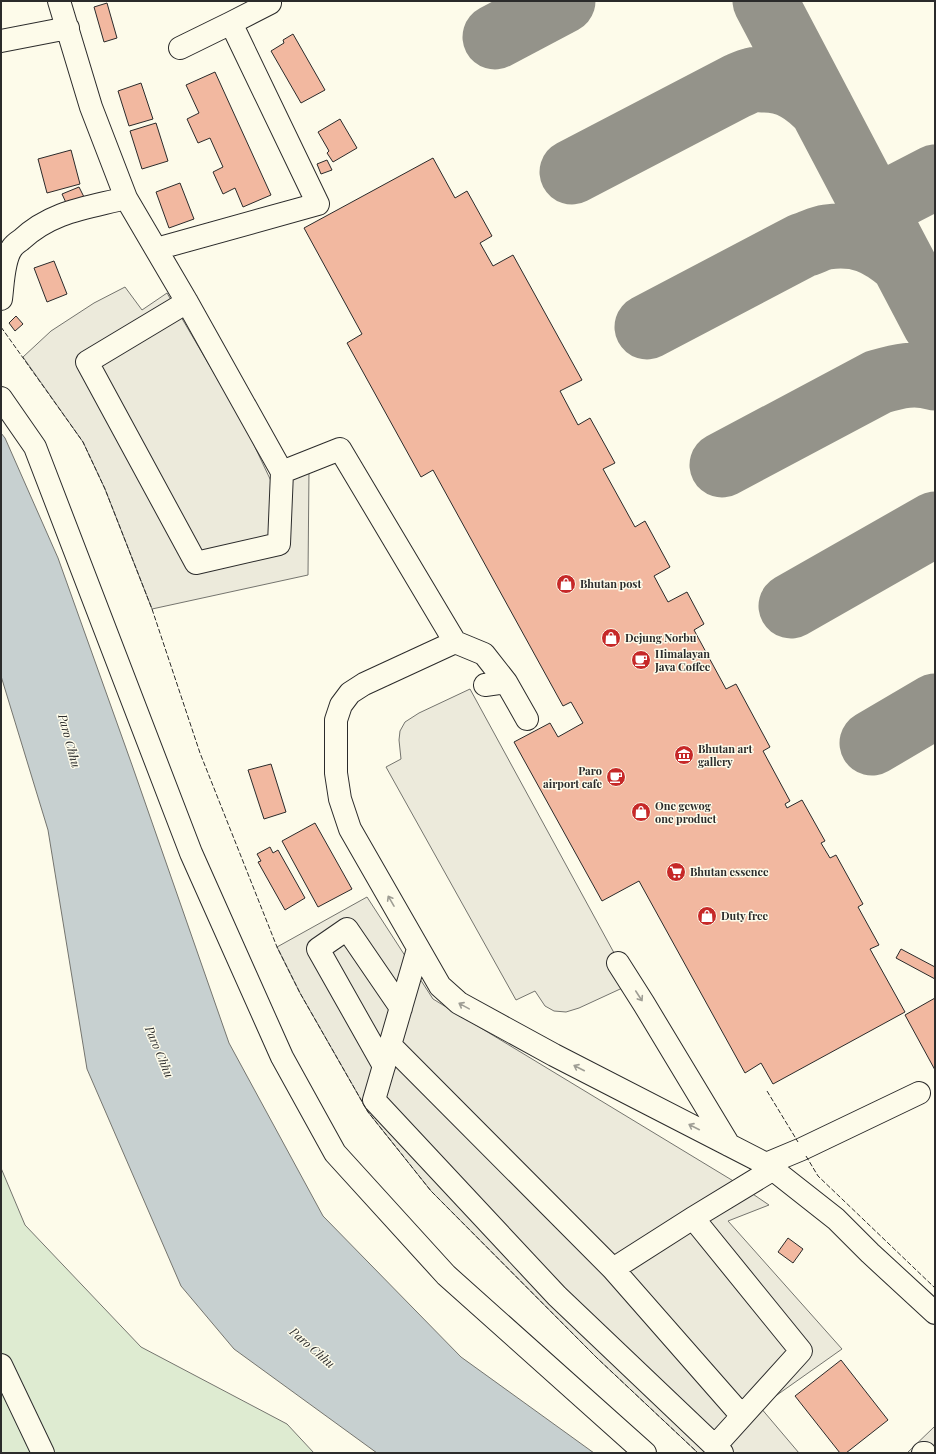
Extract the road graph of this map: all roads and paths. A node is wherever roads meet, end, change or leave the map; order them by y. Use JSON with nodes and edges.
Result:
{"nodes":[{"id":1,"x":60,"y":1,"type":"edge"},
{"id":2,"x":270,"y":3,"type":"dead end"},
{"id":3,"x":231,"y":23,"type":"junction"},
{"id":4,"x":68,"y":28,"type":"junction"},
{"id":5,"x":1,"y":41,"type":"edge"},
{"id":6,"x":180,"y":48,"type":"dead end"},
{"id":7,"x":126,"y":198,"type":"junction"},
{"id":8,"x":156,"y":249,"type":"junction"},
{"id":9,"x":1,"y":299,"type":"edge"},
{"id":10,"x":187,"y":302,"type":"junction"},
{"id":11,"x":1,"y":398,"type":"edge"},
{"id":12,"x":282,"y":472,"type":"junction"},
{"id":13,"x":455,"y":642,"type":"junction"},
{"id":14,"x":506,"y":682,"type":"junction"},
{"id":15,"x":485,"y":685,"type":"dead end"},
{"id":16,"x":527,"y":719,"type":"dead end"},
{"id":17,"x":418,"y":949,"type":"junction"},
{"id":18,"x":618,"y":963,"type":"dead end"},
{"id":19,"x":401,"y":1008,"type":"junction"},
{"id":20,"x":390,"y":1045,"type":"junction"},
{"id":21,"x":384,"y":1066,"type":"junction"},
{"id":22,"x":918,"y":1093,"type":"dead end"},
{"id":23,"x":729,"y":1145,"type":"junction"},
{"id":24,"x":769,"y":1167,"type":"junction"},
{"id":25,"x":693,"y":1218,"type":"junction"},
{"id":26,"x":613,"y":1269,"type":"junction"},
{"id":27,"x":935,"y":1313,"type":"edge"},
{"id":28,"x":1,"y":1365,"type":"edge"},
{"id":29,"x":742,"y":1416,"type":"junction"},
{"id":30,"x":718,"y":1449,"type":"edge"},
{"id":31,"x":43,"y":1453,"type":"edge"},
{"id":32,"x":645,"y":1453,"type":"edge"}],
"edges":[{"from":1,"to":4,"type":"street"},
{"from":2,"to":3,"type":"street"},
{"from":3,"to":6,"type":"street"},
{"from":3,"to":8,"type":"street"},
{"from":4,"to":5,"type":"street"},
{"from":4,"to":7,"type":"street"},
{"from":7,"to":8,"type":"street"},
{"from":7,"to":9,"type":"street"},
{"from":8,"to":10,"type":"street"},
{"from":10,"to":12,"type":"street"},
{"from":10,"to":12,"type":"street"},
{"from":11,"to":32,"type":"street"},
{"from":12,"to":13,"type":"street"},
{"from":13,"to":14,"type":"street"},
{"from":17,"to":13,"type":"street","one_way":true},
{"from":14,"to":15,"type":"street"},
{"from":14,"to":16,"type":"street"},
{"from":17,"to":19,"type":"street"},
{"from":23,"to":17,"type":"street","one_way":true},
{"from":18,"to":23,"type":"street","one_way":true},
{"from":19,"to":20,"type":"street"},
{"from":19,"to":21,"type":"street"},
{"from":20,"to":21,"type":"street"},
{"from":20,"to":26,"type":"street"},
{"from":21,"to":30,"type":"street"},
{"from":22,"to":24,"type":"street"},
{"from":23,"to":24,"type":"street"},
{"from":24,"to":25,"type":"street"},
{"from":24,"to":27,"type":"street"},
{"from":25,"to":26,"type":"street"},
{"from":25,"to":29,"type":"street"},
{"from":26,"to":29,"type":"street"},
{"from":28,"to":31,"type":"street"},
{"from":29,"to":30,"type":"street"}]}
